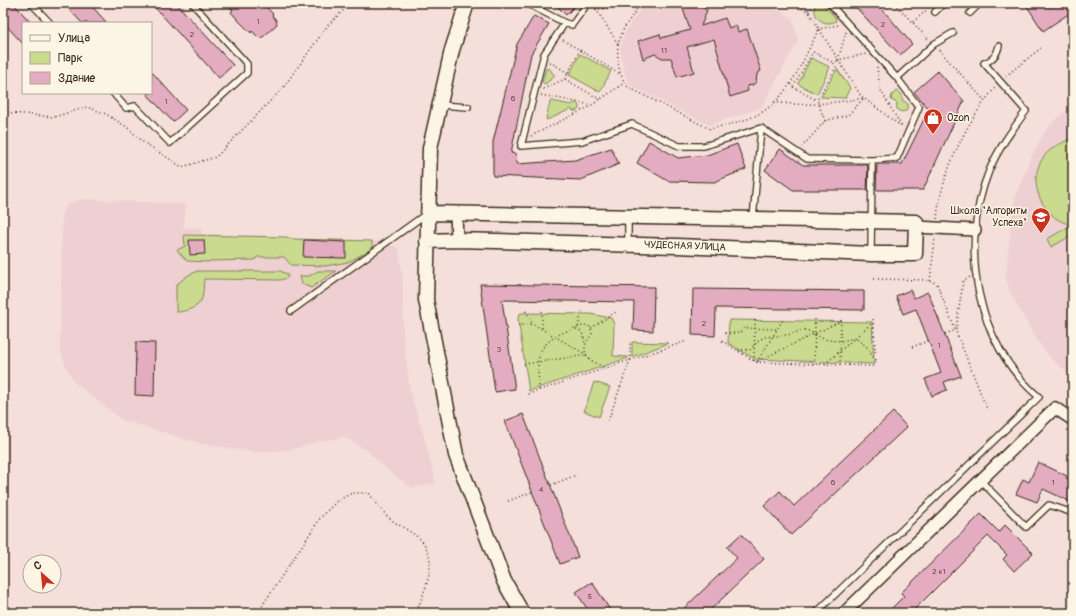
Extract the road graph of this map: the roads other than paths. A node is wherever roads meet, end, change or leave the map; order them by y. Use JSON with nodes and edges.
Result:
{"nodes":[{"id":1,"x":31,"y":3,"type":"edge"},
{"id":2,"x":192,"y":3,"type":"edge"},
{"id":3,"x":467,"y":3,"type":"edge"},
{"id":4,"x":526,"y":3,"type":"edge"},
{"id":5,"x":542,"y":3,"type":"edge"},
{"id":6,"x":829,"y":3,"type":"edge"},
{"id":7,"x":944,"y":3,"type":"edge"},
{"id":8,"x":980,"y":3,"type":"edge"},
{"id":9,"x":587,"y":5,"type":"edge"},
{"id":10,"x":539,"y":9,"type":"junction"},
{"id":11,"x":935,"y":12,"type":"dead end"},
{"id":12,"x":970,"y":13,"type":"dead end"},
{"id":13,"x":49,"y":22,"type":"edge"},
{"id":14,"x":565,"y":23,"type":"junction"},
{"id":15,"x":953,"y":34,"type":"dead end"},
{"id":16,"x":999,"y":46,"type":"dead end"},
{"id":17,"x":897,"y":78,"type":"junction"},
{"id":18,"x":114,"y":94,"type":"edge"},
{"id":19,"x":439,"y":105,"type":"junction"},
{"id":20,"x":468,"y":107,"type":"dead end"},
{"id":21,"x":761,"y":128,"type":"junction"},
{"id":22,"x":872,"y":160,"type":"junction"},
{"id":23,"x":428,"y":213,"type":"junction"},
{"id":24,"x":456,"y":214,"type":"junction"},
{"id":25,"x":628,"y":216,"type":"junction"},
{"id":26,"x":753,"y":219,"type":"junction"},
{"id":27,"x":872,"y":221,"type":"junction"},
{"id":28,"x":916,"y":227,"type":"junction"},
{"id":29,"x":975,"y":230,"type":"junction"},
{"id":30,"x":457,"y":240,"type":"junction"},
{"id":31,"x":427,"y":241,"type":"junction"},
{"id":32,"x":628,"y":245,"type":"junction"},
{"id":33,"x":871,"y":254,"type":"junction"},
{"id":34,"x":291,"y":311,"type":"dead end"},
{"id":35,"x":1073,"y":420,"type":"edge"},
{"id":36,"x":980,"y":480,"type":"junction"},
{"id":37,"x":1073,"y":513,"type":"edge"},
{"id":38,"x":522,"y":613,"type":"edge"},
{"id":39,"x":816,"y":613,"type":"edge"},
{"id":40,"x":844,"y":613,"type":"edge"}],
"edges":[{"from":1,"to":13,"type":"lane"},
{"from":2,"to":18,"type":"lane"},
{"from":3,"to":19,"type":"street"},
{"from":4,"to":10,"type":"lane"},
{"from":5,"to":10,"type":"lane"},
{"from":6,"to":17,"type":"lane"},
{"from":7,"to":11,"type":"lane"},
{"from":8,"to":12,"type":"lane"},
{"from":9,"to":14,"type":"lane"},
{"from":10,"to":14,"type":"lane"},
{"from":14,"to":21,"type":"lane"},
{"from":15,"to":17,"type":"lane"},
{"from":16,"to":29,"type":"lane"},
{"from":17,"to":22,"type":"lane"},
{"from":19,"to":20,"type":"lane"},
{"from":19,"to":23,"type":"street"},
{"from":21,"to":22,"type":"lane"},
{"from":21,"to":26,"type":"lane"},
{"from":22,"to":27,"type":"lane"},
{"from":23,"to":24,"type":"street"},
{"from":23,"to":31,"type":"street"},
{"from":23,"to":34,"type":"lane"},
{"from":24,"to":25,"type":"street"},
{"from":24,"to":30,"type":"street"},
{"from":25,"to":26,"type":"street"},
{"from":25,"to":32,"type":"lane"},
{"from":26,"to":27,"type":"street"},
{"from":27,"to":28,"type":"street"},
{"from":27,"to":33,"type":"lane"},
{"from":28,"to":29,"type":"street"},
{"from":28,"to":33,"type":"street","name":"ЧУДЕСНАЯ УЛИЦА"},
{"from":29,"to":39,"type":"lane"},
{"from":30,"to":31,"type":"street","name":"ЧУДЕСНАЯ УЛИЦА"},
{"from":30,"to":32,"type":"street","name":"ЧУДЕСНАЯ УЛИЦА"},
{"from":31,"to":38,"type":"street"},
{"from":32,"to":33,"type":"street","name":"ЧУДЕСНАЯ УЛИЦА"},
{"from":35,"to":36,"type":"street"},
{"from":36,"to":37,"type":"lane"},
{"from":36,"to":40,"type":"street"}]}
